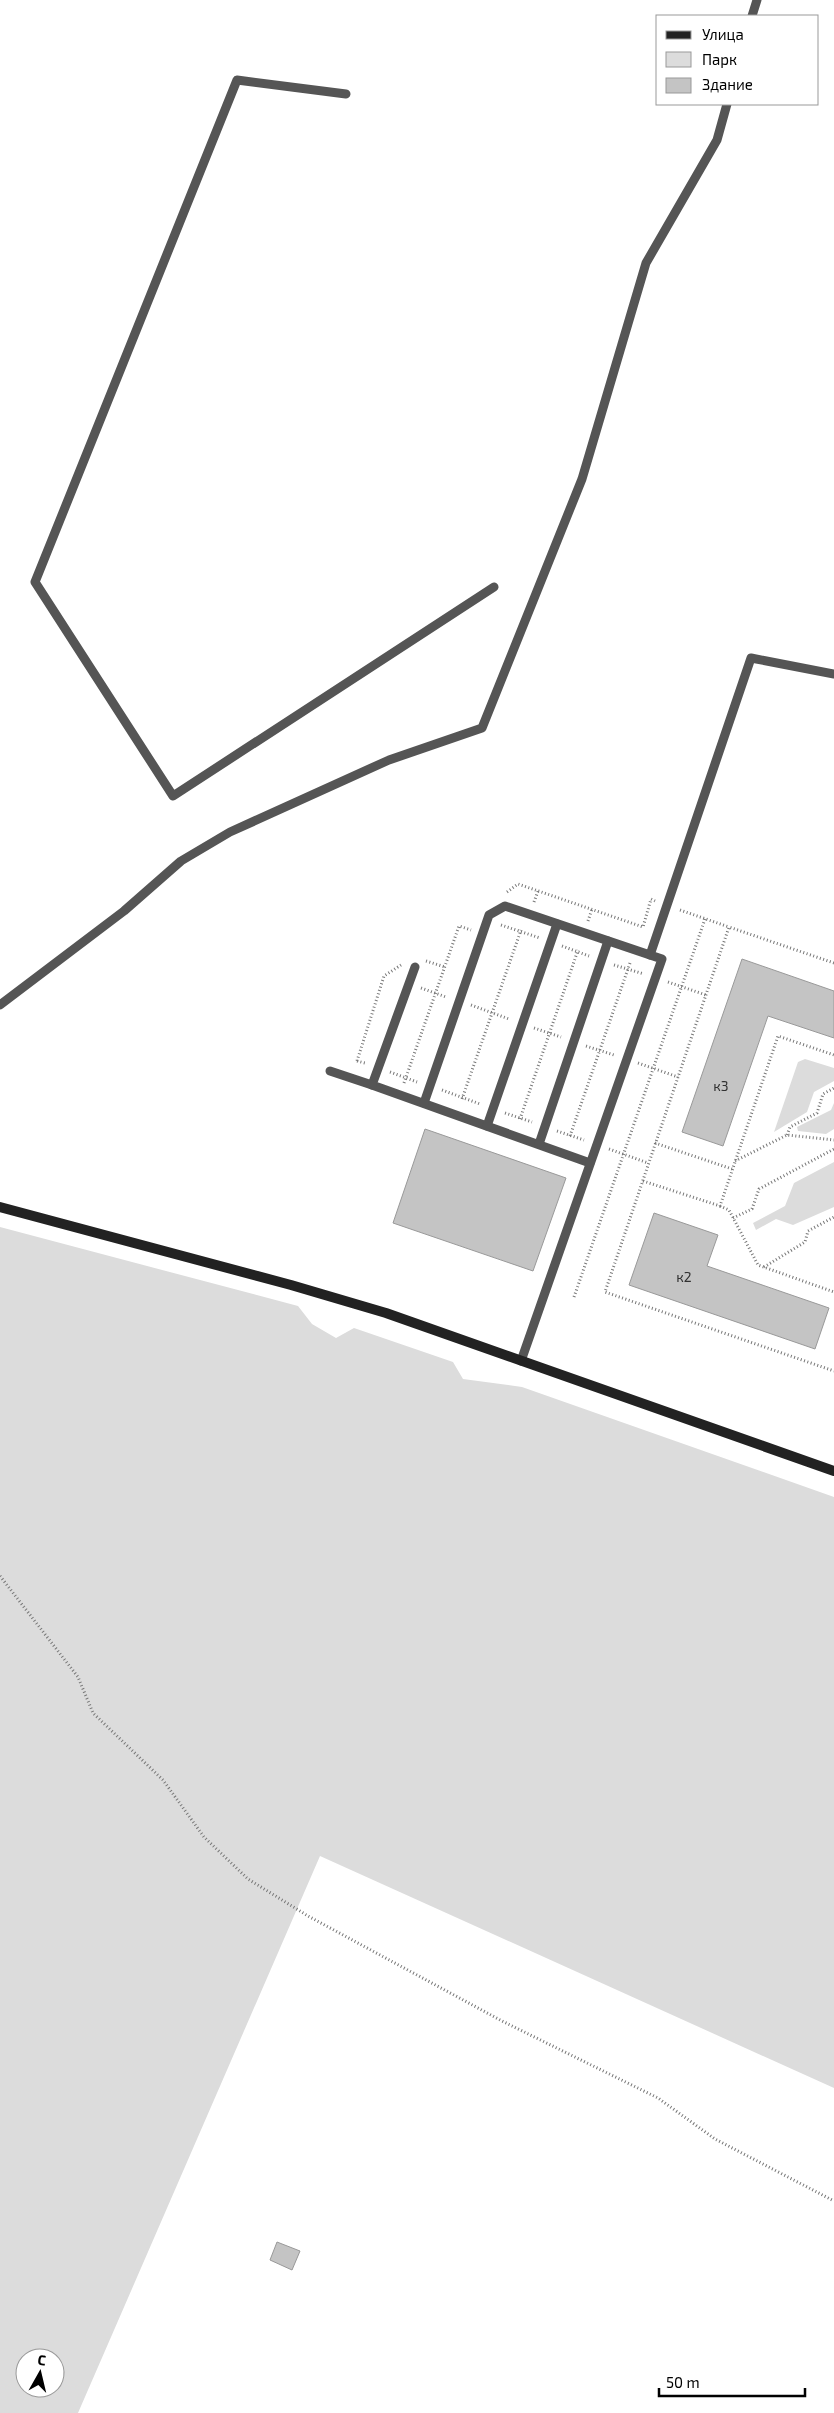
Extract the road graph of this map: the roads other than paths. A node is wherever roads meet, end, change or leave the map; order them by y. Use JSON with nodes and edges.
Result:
{"nodes":[{"id":1,"x":757,"y":0,"type":"edge"},
{"id":2,"x":752,"y":15,"type":"edge"},
{"id":3,"x":346,"y":94,"type":"dead end"},
{"id":4,"x":727,"y":105,"type":"edge"},
{"id":5,"x":494,"y":587,"type":"dead end"},
{"id":6,"x":834,"y":674,"type":"edge"},
{"id":7,"x":557,"y":924,"type":"junction"},
{"id":8,"x":608,"y":941,"type":"junction"},
{"id":9,"x":650,"y":955,"type":"junction"},
{"id":10,"x":415,"y":967,"type":"dead end"},
{"id":11,"x":0,"y":1006,"type":"edge"},
{"id":12,"x":330,"y":1070,"type":"dead end"},
{"id":13,"x":372,"y":1085,"type":"junction"},
{"id":14,"x":424,"y":1103,"type":"junction"},
{"id":15,"x":487,"y":1126,"type":"junction"},
{"id":16,"x":539,"y":1144,"type":"junction"},
{"id":17,"x":590,"y":1163,"type":"junction"},
{"id":18,"x":0,"y":1208,"type":"edge"},
{"id":19,"x":521,"y":1361,"type":"junction"},
{"id":20,"x":834,"y":1471,"type":"edge"}],
"edges":[{"from":1,"to":2,"type":"lane"},
{"from":3,"to":5,"type":"lane"},
{"from":4,"to":11,"type":"lane"},
{"from":6,"to":9,"type":"lane"},
{"from":7,"to":8,"type":"lane"},
{"from":7,"to":14,"type":"lane"},
{"from":7,"to":15,"type":"lane"},
{"from":8,"to":9,"type":"lane"},
{"from":8,"to":16,"type":"lane"},
{"from":9,"to":17,"type":"lane"},
{"from":10,"to":13,"type":"lane"},
{"from":12,"to":13,"type":"lane"},
{"from":13,"to":14,"type":"lane"},
{"from":14,"to":15,"type":"lane"},
{"from":15,"to":16,"type":"lane"},
{"from":16,"to":17,"type":"lane"},
{"from":17,"to":19,"type":"lane"},
{"from":18,"to":19,"type":"main road"},
{"from":19,"to":20,"type":"main road"}]}
